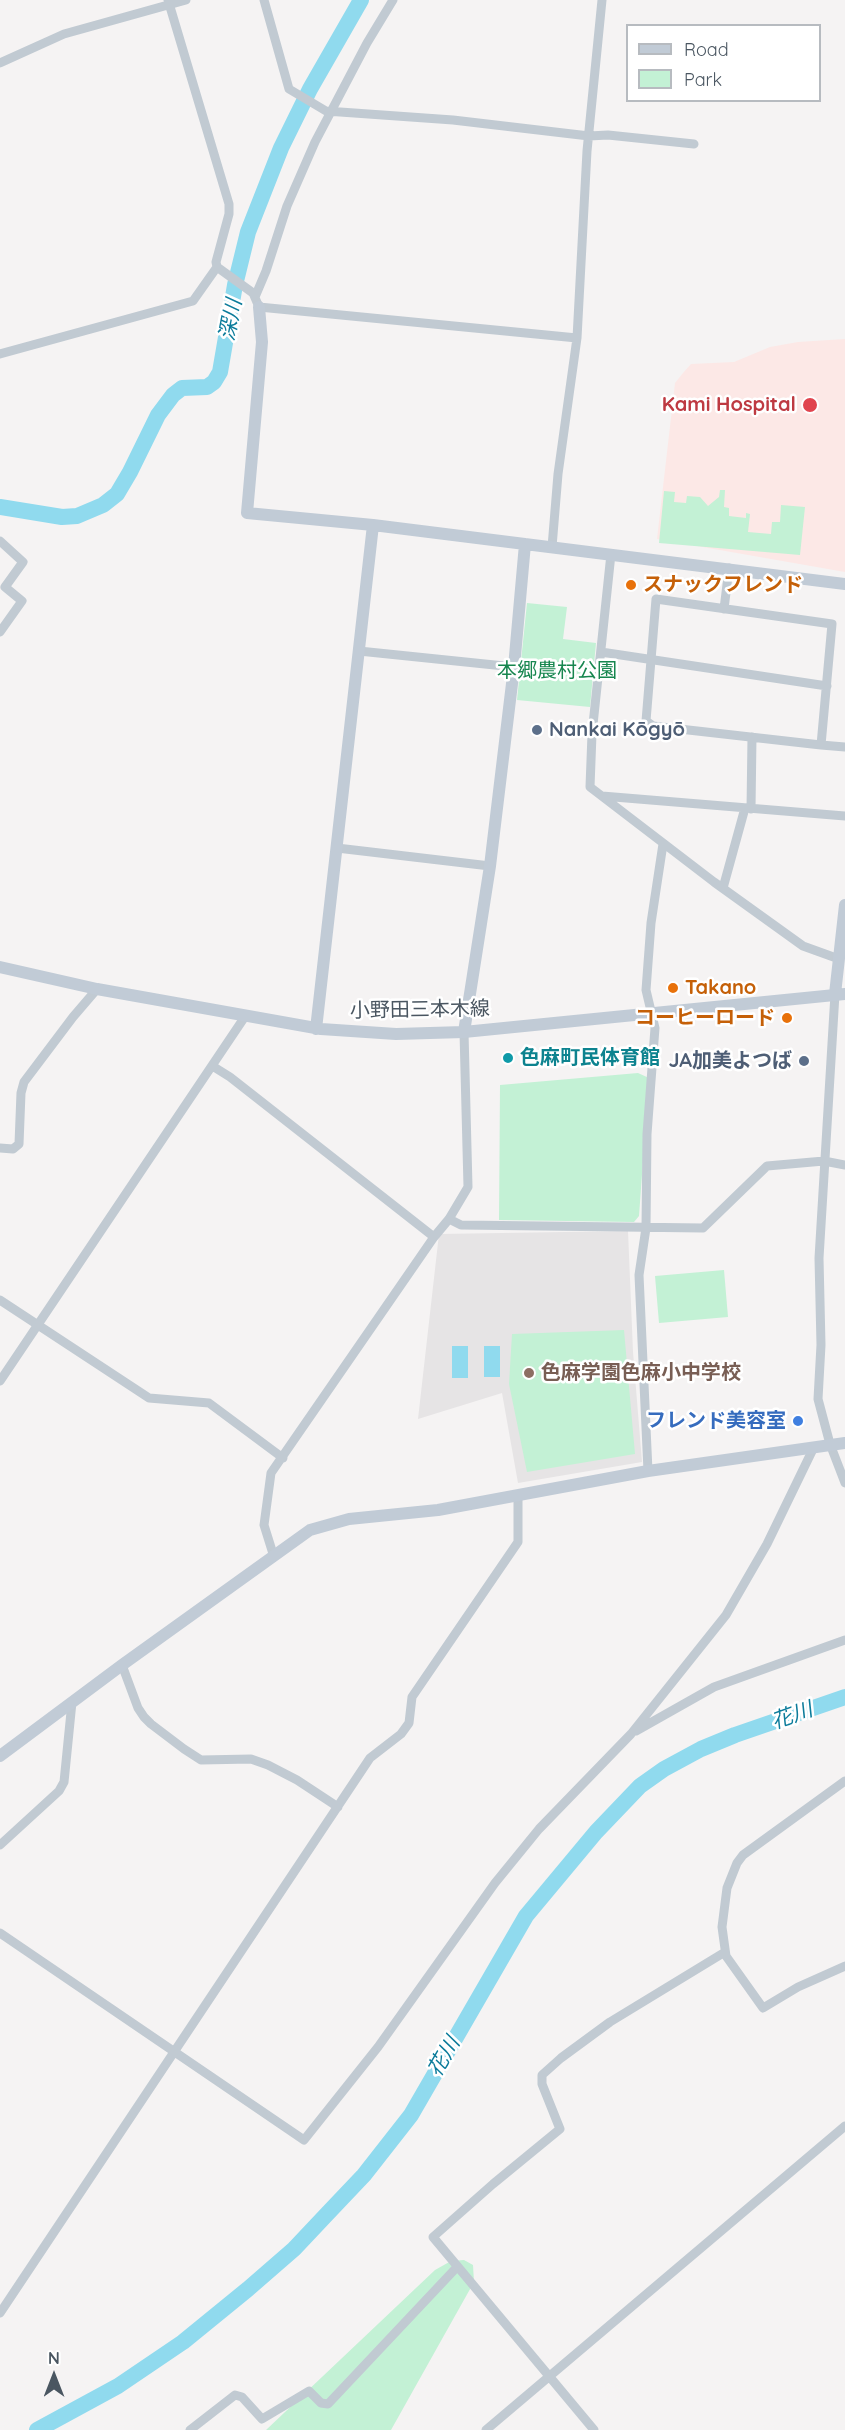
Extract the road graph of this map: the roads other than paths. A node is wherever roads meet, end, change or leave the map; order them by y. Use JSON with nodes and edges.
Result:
{"nodes":[{"id":1,"x":186,"y":0,"type":"edge"},
{"id":2,"x":264,"y":0,"type":"edge"},
{"id":3,"x":393,"y":0,"type":"edge"},
{"id":4,"x":602,"y":0,"type":"edge"},
{"id":5,"x":169,"y":2,"type":"edge"},
{"id":6,"x":0,"y":63,"type":"edge"},
{"id":7,"x":328,"y":110,"type":"junction"},
{"id":8,"x":589,"y":136,"type":"junction"},
{"id":9,"x":693,"y":144,"type":"dead end"},
{"id":10,"x":217,"y":267,"type":"junction"},
{"id":11,"x":256,"y":299,"type":"junction"},
{"id":12,"x":577,"y":338,"type":"junction"},
{"id":13,"x":0,"y":354,"type":"edge"},
{"id":14,"x":373,"y":525,"type":"junction"},
{"id":15,"x":0,"y":541,"type":"edge"},
{"id":16,"x":525,"y":544,"type":"junction"},
{"id":17,"x":552,"y":547,"type":"junction"},
{"id":18,"x":611,"y":554,"type":"junction"},
{"id":19,"x":729,"y":568,"type":"junction"},
{"id":20,"x":845,"y":584,"type":"edge"},
{"id":21,"x":724,"y":609,"type":"junction"},
{"id":22,"x":0,"y":632,"type":"edge"},
{"id":23,"x":358,"y":651,"type":"junction"},
{"id":24,"x":601,"y":652,"type":"junction"},
{"id":25,"x":651,"y":659,"type":"junction"},
{"id":26,"x":514,"y":667,"type":"junction"},
{"id":27,"x":827,"y":686,"type":"junction"},
{"id":28,"x":752,"y":738,"type":"junction"},
{"id":29,"x":821,"y":745,"type":"junction"},
{"id":30,"x":845,"y":747,"type":"edge"},
{"id":31,"x":600,"y":796,"type":"junction"},
{"id":32,"x":748,"y":808,"type":"junction"},
{"id":33,"x":845,"y":816,"type":"edge"},
{"id":34,"x":663,"y":843,"type":"junction"},
{"id":35,"x":337,"y":848,"type":"junction"},
{"id":36,"x":490,"y":866,"type":"junction"},
{"id":37,"x":723,"y":888,"type":"junction"},
{"id":38,"x":845,"y":905,"type":"edge"},
{"id":39,"x":839,"y":959,"type":"junction"},
{"id":40,"x":0,"y":967,"type":"edge"},
{"id":41,"x":97,"y":989,"type":"junction"},
{"id":42,"x":840,"y":994,"type":"edge"},
{"id":43,"x":650,"y":1013,"type":"junction"},
{"id":44,"x":246,"y":1015,"type":"junction"},
{"id":45,"x":316,"y":1029,"type":"junction"},
{"id":46,"x":464,"y":1032,"type":"junction"},
{"id":47,"x":213,"y":1067,"type":"junction"},
{"id":48,"x":0,"y":1148,"type":"edge"},
{"id":49,"x":824,"y":1161,"type":"junction"},
{"id":50,"x":845,"y":1164,"type":"edge"},
{"id":51,"x":449,"y":1219,"type":"junction"},
{"id":52,"x":646,"y":1228,"type":"junction"},
{"id":53,"x":434,"y":1237,"type":"junction"},
{"id":54,"x":0,"y":1300,"type":"edge"},
{"id":55,"x":39,"y":1324,"type":"junction"},
{"id":56,"x":0,"y":1381,"type":"edge"},
{"id":57,"x":845,"y":1443,"type":"edge"},
{"id":58,"x":830,"y":1444,"type":"junction"},
{"id":59,"x":814,"y":1447,"type":"junction"},
{"id":60,"x":283,"y":1458,"type":"junction"},
{"id":61,"x":648,"y":1471,"type":"junction"},
{"id":62,"x":845,"y":1483,"type":"edge"},
{"id":63,"x":518,"y":1495,"type":"junction"},
{"id":64,"x":274,"y":1557,"type":"junction"},
{"id":65,"x":845,"y":1640,"type":"edge"},
{"id":66,"x":122,"y":1665,"type":"junction"},
{"id":67,"x":72,"y":1702,"type":"junction"},
{"id":68,"x":631,"y":1734,"type":"junction"},
{"id":69,"x":0,"y":1756,"type":"edge"},
{"id":70,"x":845,"y":1781,"type":"edge"},
{"id":71,"x":338,"y":1807,"type":"junction"},
{"id":72,"x":0,"y":1845,"type":"edge"},
{"id":73,"x":0,"y":1932,"type":"edge"},
{"id":74,"x":725,"y":1952,"type":"junction"},
{"id":75,"x":845,"y":1966,"type":"edge"},
{"id":76,"x":175,"y":2050,"type":"junction"},
{"id":77,"x":845,"y":2126,"type":"edge"},
{"id":78,"x":457,"y":2267,"type":"junction"},
{"id":79,"x":0,"y":2313,"type":"edge"},
{"id":80,"x":551,"y":2377,"type":"junction"},
{"id":81,"x":190,"y":2430,"type":"edge"},
{"id":82,"x":486,"y":2430,"type":"edge"},
{"id":83,"x":594,"y":2430,"type":"edge"}],
"edges":[{"from":1,"to":5,"type":"street"},
{"from":2,"to":7,"type":"street"},
{"from":3,"to":7,"type":"street"},
{"from":4,"to":8,"type":"street"},
{"from":5,"to":6,"type":"street"},
{"from":5,"to":10,"type":"street"},
{"from":7,"to":8,"type":"street"},
{"from":7,"to":11,"type":"street"},
{"from":8,"to":9,"type":"street"},
{"from":8,"to":12,"type":"street"},
{"from":10,"to":11,"type":"street"},
{"from":10,"to":13,"type":"street"},
{"from":11,"to":12,"type":"street"},
{"from":11,"to":14,"type":"street"},
{"from":12,"to":17,"type":"street"},
{"from":14,"to":16,"type":"street"},
{"from":14,"to":23,"type":"street"},
{"from":15,"to":22,"type":"street"},
{"from":16,"to":17,"type":"street"},
{"from":16,"to":26,"type":"street"},
{"from":17,"to":18,"type":"street"},
{"from":18,"to":19,"type":"street"},
{"from":18,"to":24,"type":"street"},
{"from":19,"to":20,"type":"street"},
{"from":19,"to":21,"type":"street"},
{"from":21,"to":25,"type":"street"},
{"from":21,"to":27,"type":"street"},
{"from":23,"to":26,"type":"street"},
{"from":23,"to":35,"type":"street"},
{"from":24,"to":25,"type":"street"},
{"from":24,"to":31,"type":"street"},
{"from":25,"to":27,"type":"street"},
{"from":25,"to":28,"type":"street"},
{"from":26,"to":36,"type":"street"},
{"from":27,"to":29,"type":"street"},
{"from":28,"to":29,"type":"street"},
{"from":28,"to":32,"type":"street"},
{"from":29,"to":30,"type":"street"},
{"from":31,"to":32,"type":"street"},
{"from":31,"to":34,"type":"street"},
{"from":32,"to":33,"type":"street"},
{"from":32,"to":37,"type":"street"},
{"from":34,"to":37,"type":"street"},
{"from":34,"to":43,"type":"street"},
{"from":35,"to":36,"type":"street"},
{"from":35,"to":45,"type":"street"},
{"from":36,"to":46,"type":"street"},
{"from":37,"to":39,"type":"street"},
{"from":38,"to":39,"type":"street"},
{"from":39,"to":42,"type":"street"},
{"from":40,"to":41,"type":"street","name":"小野田三本木線"},
{"from":41,"to":44,"type":"street","name":"小野田三本木線"},
{"from":41,"to":48,"type":"street"},
{"from":42,"to":43,"type":"street","name":"小野田三本木線"},
{"from":42,"to":49,"type":"street"},
{"from":43,"to":46,"type":"street","name":"小野田三本木線"},
{"from":43,"to":52,"type":"street"},
{"from":44,"to":45,"type":"street","name":"小野田三本木線"},
{"from":44,"to":47,"type":"street"},
{"from":45,"to":46,"type":"street","name":"小野田三本木線"},
{"from":46,"to":51,"type":"street"},
{"from":47,"to":53,"type":"street"},
{"from":47,"to":55,"type":"street"},
{"from":49,"to":50,"type":"street"},
{"from":49,"to":52,"type":"street"},
{"from":49,"to":58,"type":"street"},
{"from":51,"to":52,"type":"street"},
{"from":51,"to":53,"type":"street"},
{"from":52,"to":61,"type":"street"},
{"from":53,"to":60,"type":"street"},
{"from":54,"to":55,"type":"street"},
{"from":55,"to":56,"type":"street"},
{"from":55,"to":60,"type":"street"},
{"from":57,"to":58,"type":"street"},
{"from":58,"to":59,"type":"street"},
{"from":58,"to":62,"type":"street"},
{"from":59,"to":61,"type":"street"},
{"from":59,"to":68,"type":"street"},
{"from":60,"to":64,"type":"street"},
{"from":61,"to":63,"type":"street"},
{"from":63,"to":64,"type":"street"},
{"from":63,"to":71,"type":"street"},
{"from":64,"to":66,"type":"street"},
{"from":65,"to":68,"type":"street"},
{"from":66,"to":67,"type":"street"},
{"from":66,"to":71,"type":"street"},
{"from":67,"to":69,"type":"street"},
{"from":67,"to":72,"type":"street"},
{"from":68,"to":76,"type":"street"},
{"from":70,"to":74,"type":"street"},
{"from":71,"to":76,"type":"street"},
{"from":73,"to":76,"type":"street"},
{"from":74,"to":75,"type":"street"},
{"from":74,"to":78,"type":"street"},
{"from":76,"to":79,"type":"street"},
{"from":77,"to":80,"type":"street"},
{"from":78,"to":80,"type":"street"},
{"from":78,"to":81,"type":"street"},
{"from":80,"to":82,"type":"street"},
{"from":80,"to":83,"type":"street"}]}
